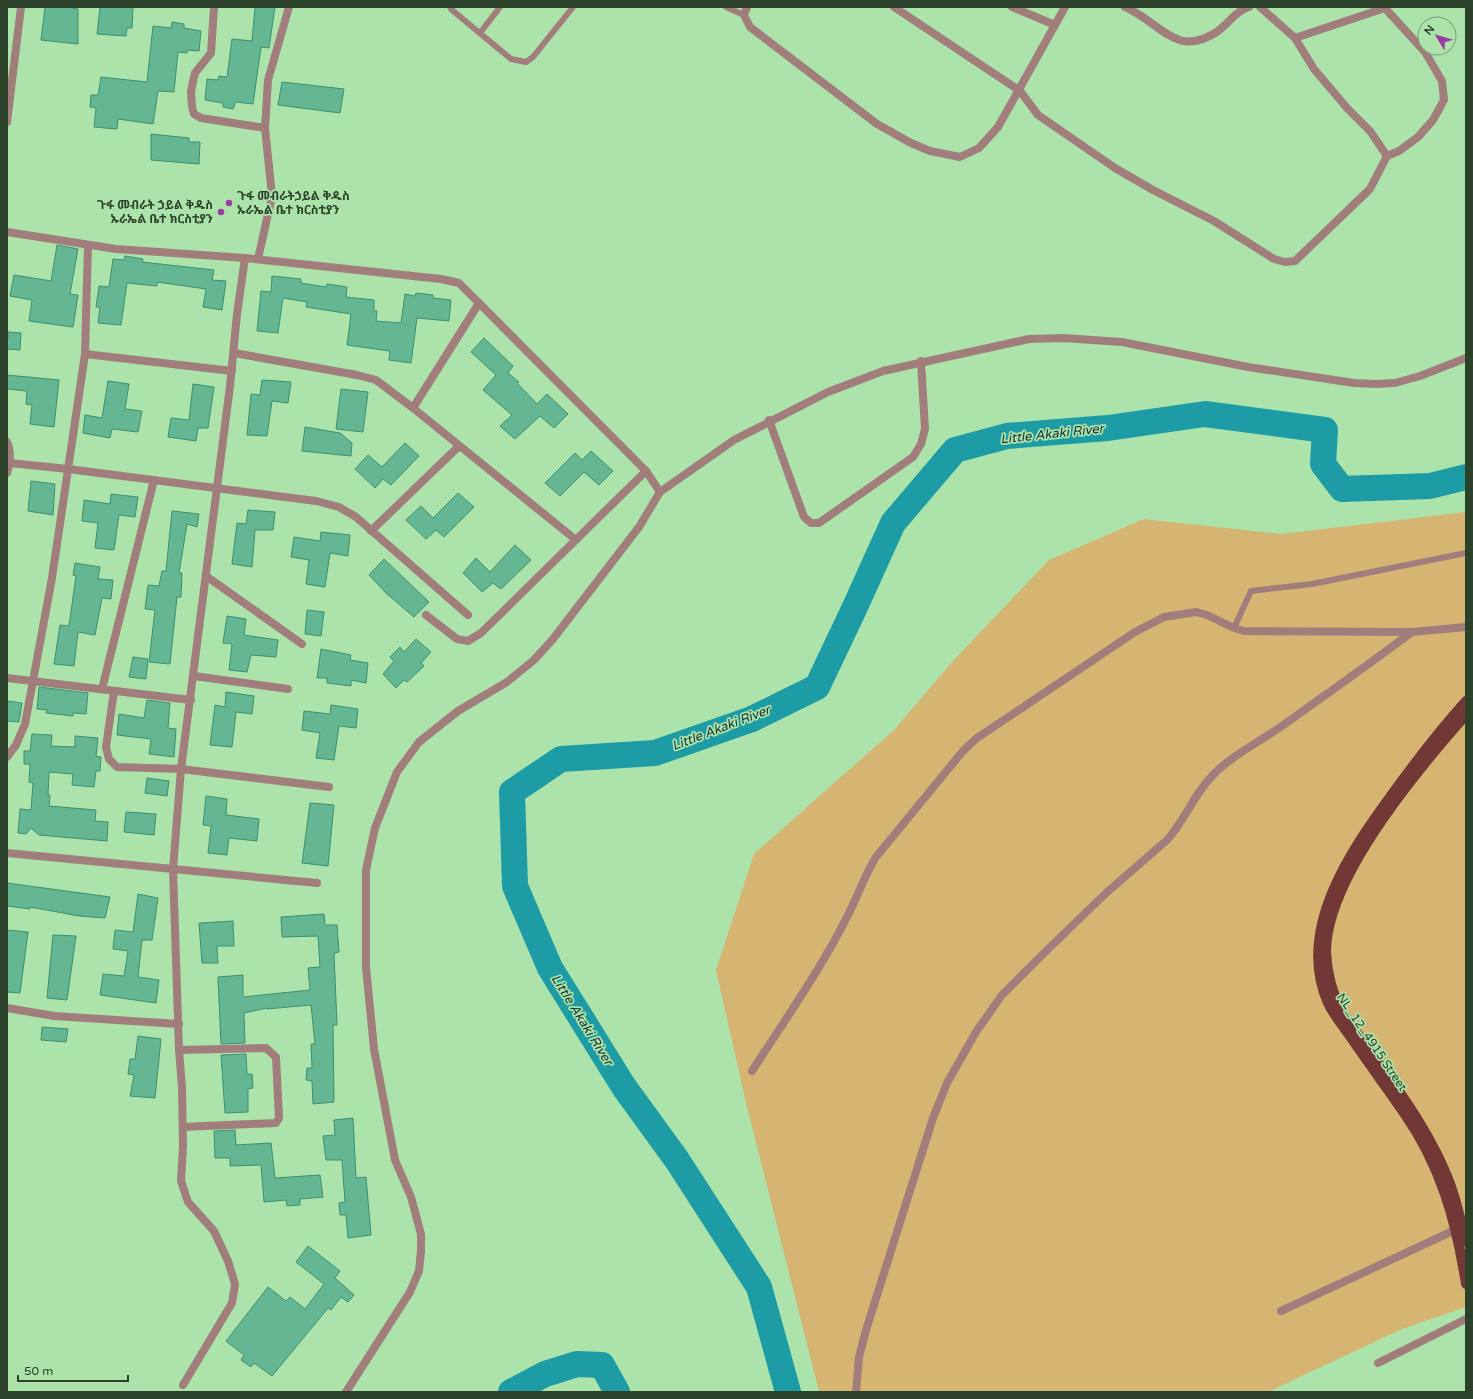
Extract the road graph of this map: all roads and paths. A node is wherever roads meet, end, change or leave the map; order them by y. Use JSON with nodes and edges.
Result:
{"nodes":[{"id":1,"x":21,"y":7,"type":"edge"},
{"id":2,"x":214,"y":7,"type":"edge"},
{"id":3,"x":289,"y":7,"type":"edge"},
{"id":4,"x":450,"y":7,"type":"edge"},
{"id":5,"x":500,"y":7,"type":"edge"},
{"id":6,"x":573,"y":7,"type":"edge"},
{"id":7,"x":726,"y":7,"type":"edge"},
{"id":8,"x":747,"y":7,"type":"edge"},
{"id":9,"x":894,"y":7,"type":"edge"},
{"id":10,"x":1012,"y":7,"type":"edge"},
{"id":11,"x":1065,"y":7,"type":"edge"},
{"id":12,"x":1125,"y":7,"type":"edge"},
{"id":13,"x":1249,"y":7,"type":"edge"},
{"id":14,"x":1260,"y":7,"type":"edge"},
{"id":15,"x":1385,"y":8,"type":"edge"},
{"id":16,"x":744,"y":15,"type":"junction"},
{"id":17,"x":1055,"y":25,"type":"junction"},
{"id":18,"x":480,"y":33,"type":"junction"},
{"id":19,"x":1295,"y":38,"type":"junction"},
{"id":20,"x":1020,"y":91,"type":"junction"},
{"id":21,"x":7,"y":122,"type":"edge"},
{"id":22,"x":265,"y":128,"type":"junction"},
{"id":23,"x":1387,"y":156,"type":"junction"},
{"id":24,"x":7,"y":232,"type":"edge"},
{"id":25,"x":88,"y":245,"type":"junction"},
{"id":26,"x":245,"y":258,"type":"junction"},
{"id":27,"x":258,"y":259,"type":"junction"},
{"id":28,"x":479,"y":303,"type":"junction"},
{"id":29,"x":234,"y":353,"type":"junction"},
{"id":30,"x":85,"y":354,"type":"junction"},
{"id":31,"x":1466,"y":358,"type":"edge"},
{"id":32,"x":921,"y":361,"type":"junction"},
{"id":33,"x":232,"y":372,"type":"junction"},
{"id":34,"x":412,"y":408,"type":"junction"},
{"id":35,"x":770,"y":420,"type":"junction"},
{"id":36,"x":7,"y":442,"type":"edge"},
{"id":37,"x":459,"y":446,"type":"junction"},
{"id":38,"x":10,"y":463,"type":"junction"},
{"id":39,"x":68,"y":469,"type":"junction"},
{"id":40,"x":646,"y":471,"type":"junction"},
{"id":41,"x":7,"y":473,"type":"edge"},
{"id":42,"x":154,"y":480,"type":"junction"},
{"id":43,"x":216,"y":488,"type":"junction"},
{"id":44,"x":660,"y":492,"type":"junction"},
{"id":45,"x":371,"y":530,"type":"junction"},
{"id":46,"x":576,"y":540,"type":"junction"},
{"id":47,"x":1466,"y":553,"type":"edge"},
{"id":48,"x":206,"y":576,"type":"junction"},
{"id":49,"x":426,"y":615,"type":"dead end"},
{"id":50,"x":468,"y":615,"type":"dead end"},
{"id":51,"x":1466,"y":627,"type":"edge"},
{"id":52,"x":1234,"y":628,"type":"junction"},
{"id":53,"x":1412,"y":632,"type":"junction"},
{"id":54,"x":302,"y":644,"type":"dead end"},
{"id":55,"x":194,"y":676,"type":"junction"},
{"id":56,"x":7,"y":678,"type":"edge"},
{"id":57,"x":32,"y":681,"type":"junction"},
{"id":58,"x":102,"y":689,"type":"junction"},
{"id":59,"x":288,"y":689,"type":"dead end"},
{"id":60,"x":114,"y":691,"type":"junction"},
{"id":61,"x":191,"y":700,"type":"junction"},
{"id":62,"x":1466,"y":701,"type":"edge"},
{"id":63,"x":1466,"y":715,"type":"edge"},
{"id":64,"x":7,"y":757,"type":"edge"},
{"id":65,"x":181,"y":769,"type":"junction"},
{"id":66,"x":329,"y":787,"type":"dead end"},
{"id":67,"x":7,"y":853,"type":"edge"},
{"id":68,"x":173,"y":869,"type":"junction"},
{"id":69,"x":317,"y":883,"type":"dead end"},
{"id":70,"x":7,"y":1008,"type":"edge"},
{"id":71,"x":179,"y":1024,"type":"junction"},
{"id":72,"x":179,"y":1050,"type":"junction"},
{"id":73,"x":752,"y":1071,"type":"dead end"},
{"id":74,"x":183,"y":1127,"type":"junction"},
{"id":75,"x":1455,"y":1230,"type":"junction"},
{"id":76,"x":1466,"y":1242,"type":"edge"},
{"id":77,"x":1466,"y":1284,"type":"edge"},
{"id":78,"x":1281,"y":1312,"type":"dead end"},
{"id":79,"x":1466,"y":1319,"type":"edge"},
{"id":80,"x":1378,"y":1363,"type":"dead end"},
{"id":81,"x":183,"y":1385,"type":"dead end"},
{"id":82,"x":346,"y":1392,"type":"edge"},
{"id":83,"x":856,"y":1392,"type":"edge"}],
"edges":[{"from":1,"to":21,"type":"street"},
{"from":2,"to":22,"type":"street"},
{"from":3,"to":22,"type":"street"},
{"from":4,"to":18,"type":"lane"},
{"from":5,"to":18,"type":"lane"},
{"from":6,"to":18,"type":"lane"},
{"from":7,"to":16,"type":"lane"},
{"from":8,"to":16,"type":"street"},
{"from":9,"to":20,"type":"street"},
{"from":10,"to":17,"type":"street"},
{"from":11,"to":17,"type":"street"},
{"from":12,"to":13,"type":"street"},
{"from":14,"to":19,"type":"street"},
{"from":15,"to":19,"type":"street"},
{"from":15,"to":23,"type":"street"},
{"from":16,"to":20,"type":"street"},
{"from":17,"to":20,"type":"street"},
{"from":19,"to":23,"type":"street"},
{"from":20,"to":23,"type":"street"},
{"from":22,"to":27,"type":"street"},
{"from":24,"to":25,"type":"street"},
{"from":25,"to":26,"type":"street"},
{"from":25,"to":30,"type":"street"},
{"from":26,"to":27,"type":"street"},
{"from":26,"to":29,"type":"street"},
{"from":27,"to":28,"type":"street"},
{"from":28,"to":34,"type":"street"},
{"from":28,"to":40,"type":"street"},
{"from":29,"to":33,"type":"street"},
{"from":29,"to":34,"type":"street"},
{"from":30,"to":33,"type":"street"},
{"from":30,"to":39,"type":"street"},
{"from":31,"to":32,"type":"street"},
{"from":32,"to":35,"type":"street"},
{"from":32,"to":35,"type":"street"},
{"from":33,"to":43,"type":"street"},
{"from":34,"to":37,"type":"street"},
{"from":35,"to":44,"type":"street"},
{"from":36,"to":38,"type":"street"},
{"from":37,"to":45,"type":"street"},
{"from":37,"to":46,"type":"street"},
{"from":38,"to":39,"type":"street"},
{"from":38,"to":41,"type":"street"},
{"from":39,"to":42,"type":"street"},
{"from":39,"to":57,"type":"street"},
{"from":40,"to":44,"type":"street"},
{"from":40,"to":46,"type":"street"},
{"from":42,"to":43,"type":"street"},
{"from":42,"to":58,"type":"street"},
{"from":43,"to":45,"type":"street"},
{"from":43,"to":48,"type":"street"},
{"from":44,"to":82,"type":"street"},
{"from":45,"to":50,"type":"street"},
{"from":46,"to":49,"type":"street"},
{"from":47,"to":52,"type":"lane"},
{"from":48,"to":54,"type":"street"},
{"from":48,"to":55,"type":"street"},
{"from":51,"to":53,"type":"street"},
{"from":52,"to":53,"type":"street"},
{"from":52,"to":73,"type":"street"},
{"from":53,"to":83,"type":"street"},
{"from":55,"to":59,"type":"street"},
{"from":55,"to":61,"type":"street"},
{"from":56,"to":57,"type":"street"},
{"from":57,"to":58,"type":"street"},
{"from":57,"to":64,"type":"street"},
{"from":58,"to":60,"type":"street"},
{"from":60,"to":61,"type":"street"},
{"from":60,"to":65,"type":"street"},
{"from":61,"to":65,"type":"street"},
{"from":62,"to":75,"type":"main road","name":"NL_12_4915 Street"},
{"from":63,"to":76,"type":"main road","name":"NL_12_4915 Street"},
{"from":65,"to":66,"type":"street"},
{"from":65,"to":68,"type":"street"},
{"from":67,"to":68,"type":"street"},
{"from":68,"to":69,"type":"street"},
{"from":68,"to":71,"type":"street"},
{"from":70,"to":71,"type":"street"},
{"from":71,"to":72,"type":"street"},
{"from":72,"to":74,"type":"street"},
{"from":72,"to":74,"type":"street"},
{"from":74,"to":81,"type":"street"},
{"from":75,"to":77,"type":"main road","name":"NL_12_4915 Street"},
{"from":75,"to":78,"type":"street"},
{"from":79,"to":80,"type":"street"}]}
